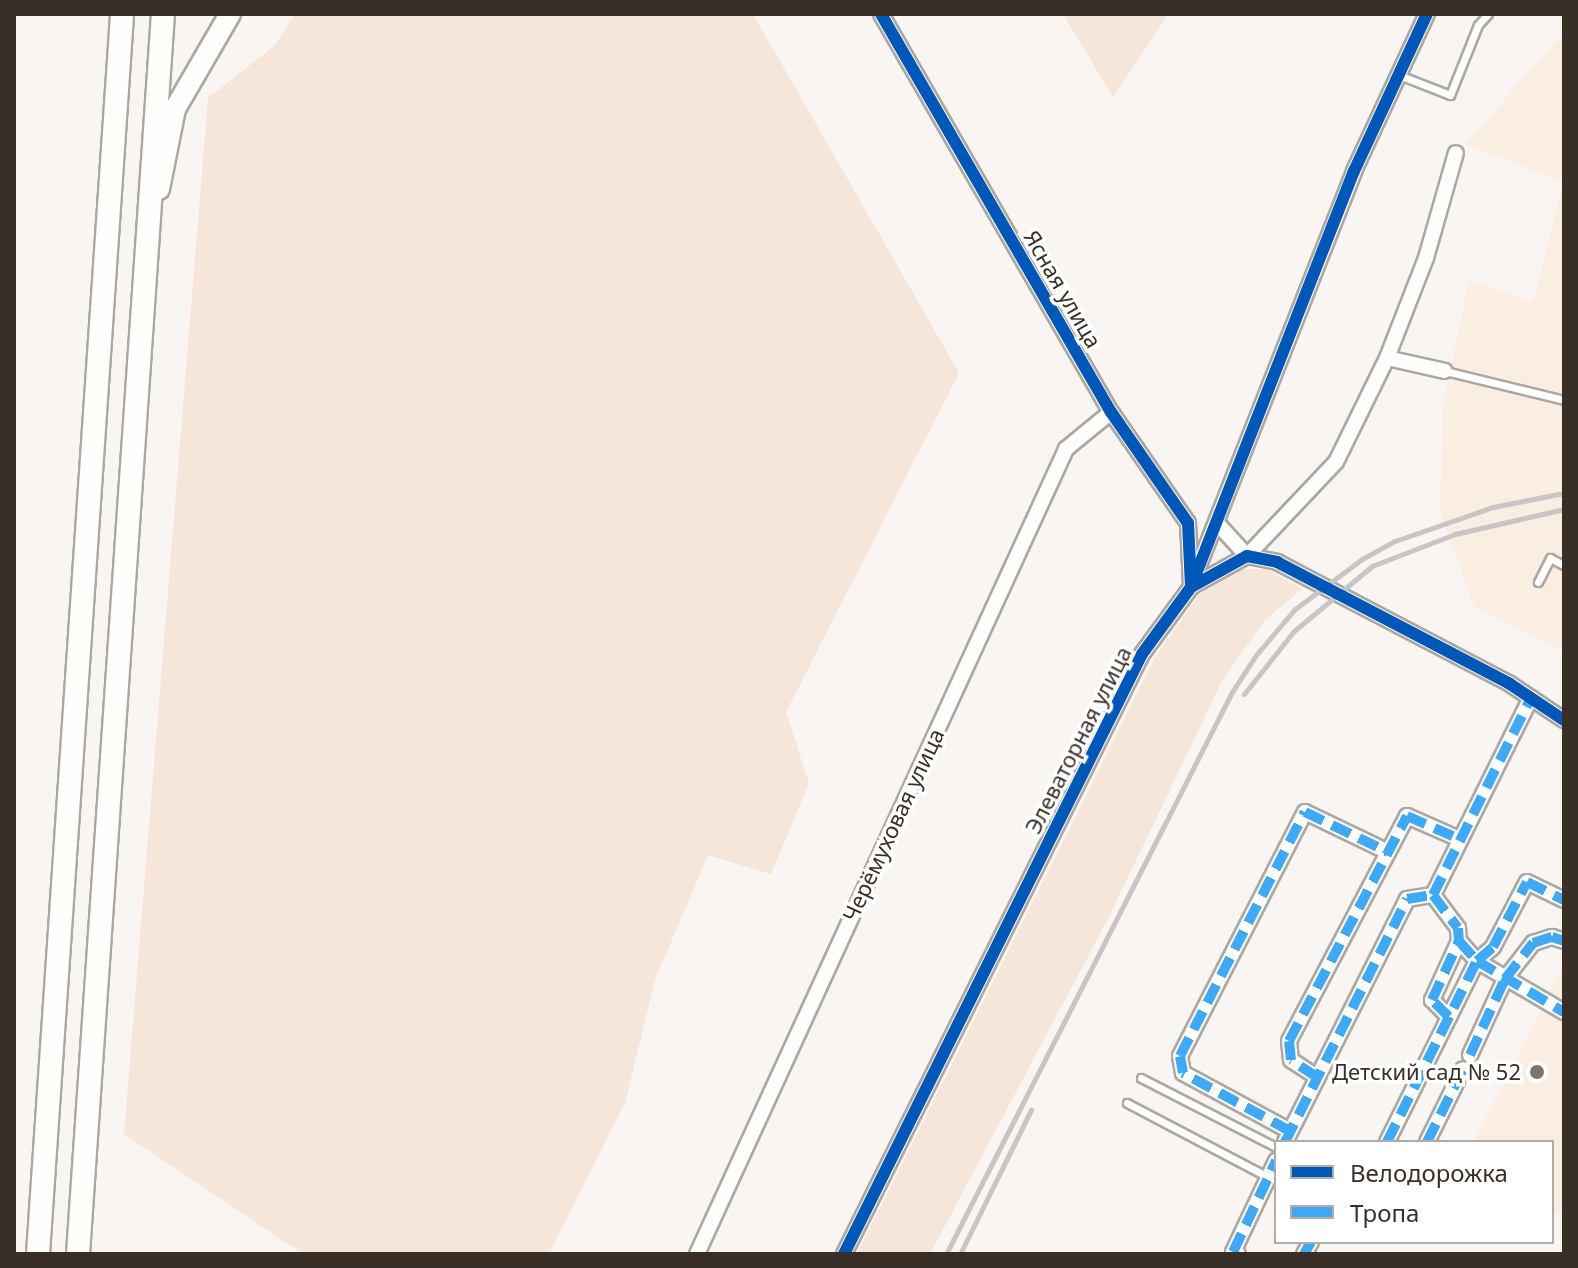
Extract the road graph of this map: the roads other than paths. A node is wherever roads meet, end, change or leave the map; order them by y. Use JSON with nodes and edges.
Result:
{"nodes":[{"id":1,"x":122,"y":14,"type":"edge"},
{"id":2,"x":163,"y":14,"type":"edge"},
{"id":3,"x":230,"y":14,"type":"edge"},
{"id":4,"x":881,"y":14,"type":"edge"},
{"id":5,"x":1427,"y":14,"type":"edge"},
{"id":6,"x":1488,"y":14,"type":"edge"},
{"id":7,"x":1397,"y":74,"type":"junction"},
{"id":8,"x":1456,"y":153,"type":"dead end"},
{"id":9,"x":146,"y":252,"type":"junction"},
{"id":10,"x":1387,"y":358,"type":"junction"},
{"id":11,"x":1445,"y":371,"type":"joint"},
{"id":12,"x":1564,"y":400,"type":"edge"},
{"id":13,"x":1111,"y":412,"type":"junction"},
{"id":14,"x":1217,"y":523,"type":"junction"},
{"id":15,"x":1247,"y":556,"type":"junction"},
{"id":16,"x":1564,"y":565,"type":"edge"},
{"id":17,"x":1538,"y":582,"type":"dead end"},
{"id":18,"x":1191,"y":587,"type":"junction"},
{"id":19,"x":1531,"y":698,"type":"junction"},
{"id":20,"x":1564,"y":720,"type":"edge"},
{"id":21,"x":1457,"y":838,"type":"junction"},
{"id":22,"x":1388,"y":852,"type":"junction"},
{"id":23,"x":1433,"y":895,"type":"junction"},
{"id":24,"x":1564,"y":900,"type":"edge"},
{"id":25,"x":1459,"y":941,"type":"junction"},
{"id":26,"x":1564,"y":941,"type":"edge"},
{"id":27,"x":1477,"y":961,"type":"junction"},
{"id":28,"x":1505,"y":979,"type":"junction"},
{"id":29,"x":1564,"y":1012,"type":"edge"},
{"id":30,"x":1449,"y":1017,"type":"junction"},
{"id":31,"x":1470,"y":1055,"type":"dead end"},
{"id":32,"x":1463,"y":1069,"type":"dead end"},
{"id":33,"x":1317,"y":1077,"type":"junction"},
{"id":34,"x":1141,"y":1078,"type":"dead end"},
{"id":35,"x":1127,"y":1103,"type":"dead end"},
{"id":36,"x":1288,"y":1137,"type":"edge"},
{"id":37,"x":1388,"y":1140,"type":"edge"},
{"id":38,"x":1428,"y":1140,"type":"edge"},
{"id":39,"x":1274,"y":1146,"type":"edge"},
{"id":40,"x":1274,"y":1165,"type":"edge"},
{"id":41,"x":1268,"y":1177,"type":"junction"},
{"id":42,"x":38,"y":1254,"type":"edge"},
{"id":43,"x":78,"y":1254,"type":"edge"},
{"id":44,"x":697,"y":1254,"type":"edge"},
{"id":45,"x":844,"y":1254,"type":"edge"},
{"id":46,"x":1238,"y":1254,"type":"edge"}],
"edges":[{"from":1,"to":42,"type":"main road"},
{"from":2,"to":9,"type":"main road"},
{"from":3,"to":9,"type":"street"},
{"from":4,"to":13,"type":"street","name":"Ясная улица"},
{"from":5,"to":7,"type":"street"},
{"from":6,"to":7,"type":"lane"},
{"from":7,"to":14,"type":"street"},
{"from":8,"to":10,"type":"street","name":"Элеваторная улица"},
{"from":9,"to":43,"type":"main road"},
{"from":10,"to":11,"type":"street"},
{"from":10,"to":15,"type":"street","name":"Элеваторная улица"},
{"from":11,"to":12,"type":"lane"},
{"from":13,"to":18,"type":"street","name":"Ясная улица"},
{"from":13,"to":44,"type":"street","name":"Черёмуховая улица"},
{"from":14,"to":15,"type":"street"},
{"from":14,"to":18,"type":"street"},
{"from":15,"to":18,"type":"street","name":"Элеваторная улица"},
{"from":15,"to":19,"type":"street"},
{"from":16,"to":17,"type":"lane"},
{"from":18,"to":45,"type":"street","name":"Элеваторная улица"},
{"from":19,"to":20,"type":"street"},
{"from":19,"to":21,"type":"street"},
{"from":21,"to":22,"type":"street"},
{"from":21,"to":23,"type":"street"},
{"from":22,"to":33,"type":"street"},
{"from":22,"to":36,"type":"street"},
{"from":23,"to":25,"type":"street"},
{"from":23,"to":33,"type":"street"},
{"from":24,"to":27,"type":"street"},
{"from":25,"to":27,"type":"street"},
{"from":25,"to":30,"type":"street"},
{"from":26,"to":28,"type":"street"},
{"from":27,"to":28,"type":"street"},
{"from":27,"to":30,"type":"street"},
{"from":28,"to":29,"type":"street"},
{"from":28,"to":31,"type":"street"},
{"from":30,"to":37,"type":"street"},
{"from":32,"to":38,"type":"street"},
{"from":33,"to":36,"type":"street"},
{"from":34,"to":39,"type":"lane"},
{"from":35,"to":41,"type":"lane"},
{"from":40,"to":41,"type":"street"},
{"from":41,"to":46,"type":"street"}]}
